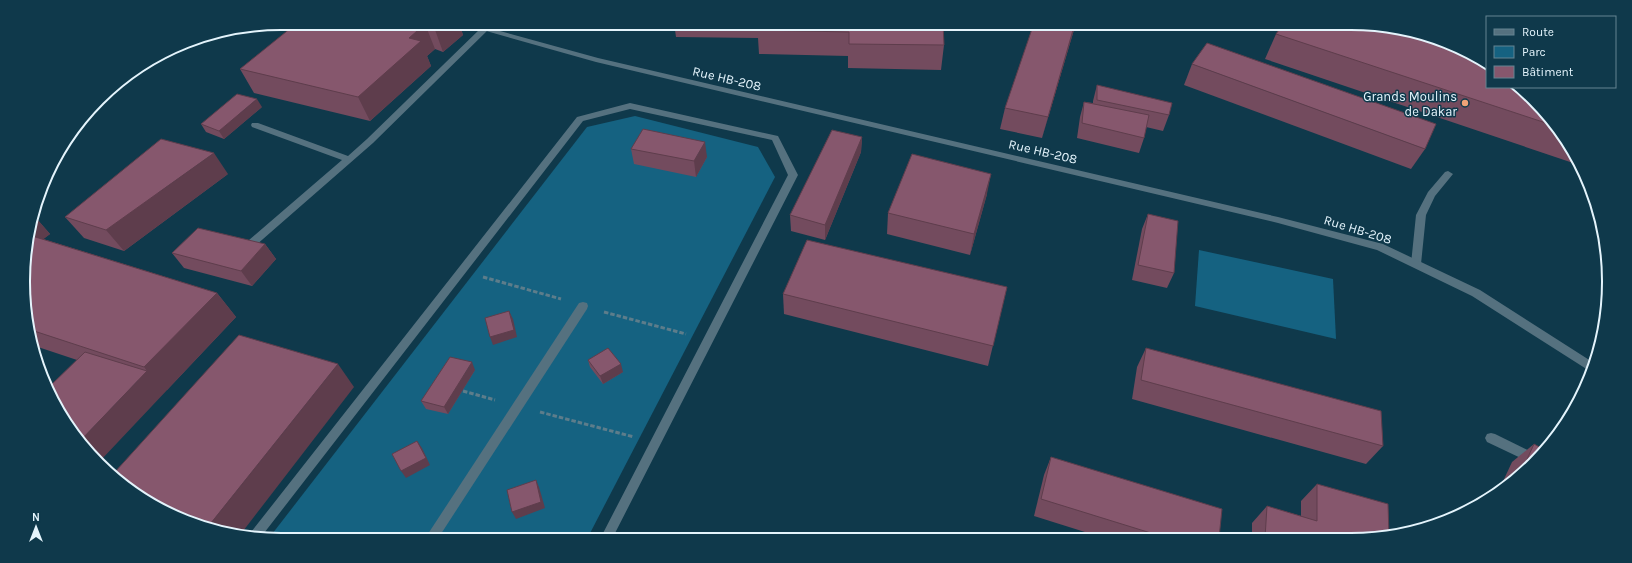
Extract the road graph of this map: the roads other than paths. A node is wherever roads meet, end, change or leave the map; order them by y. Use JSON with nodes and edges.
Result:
{"nodes":[{"id":1,"x":484,"y":30,"type":"joint"},
{"id":2,"x":255,"y":125,"type":"dead end"},
{"id":3,"x":348,"y":159,"type":"junction"},
{"id":4,"x":1448,"y":174,"type":"dead end"},
{"id":5,"x":252,"y":243,"type":"edge"},
{"id":6,"x":1416,"y":264,"type":"junction"},
{"id":7,"x":583,"y":306,"type":"dead end"},
{"id":8,"x":1588,"y":364,"type":"edge"},
{"id":9,"x":1491,"y":438,"type":"dead end"},
{"id":10,"x":1530,"y":457,"type":"edge"},
{"id":11,"x":257,"y":532,"type":"edge"},
{"id":12,"x":435,"y":533,"type":"edge"},
{"id":13,"x":609,"y":533,"type":"edge"}],
"edges":[{"from":1,"to":3,"type":"street"},
{"from":1,"to":6,"type":"street","name":"Rue HB-208"},
{"from":2,"to":3,"type":"street"},
{"from":3,"to":5,"type":"street"},
{"from":4,"to":6,"type":"street"},
{"from":6,"to":8,"type":"street","name":"Rue HB-208"},
{"from":7,"to":12,"type":"street"},
{"from":9,"to":10,"type":"street"},
{"from":11,"to":13,"type":"street"}]}
